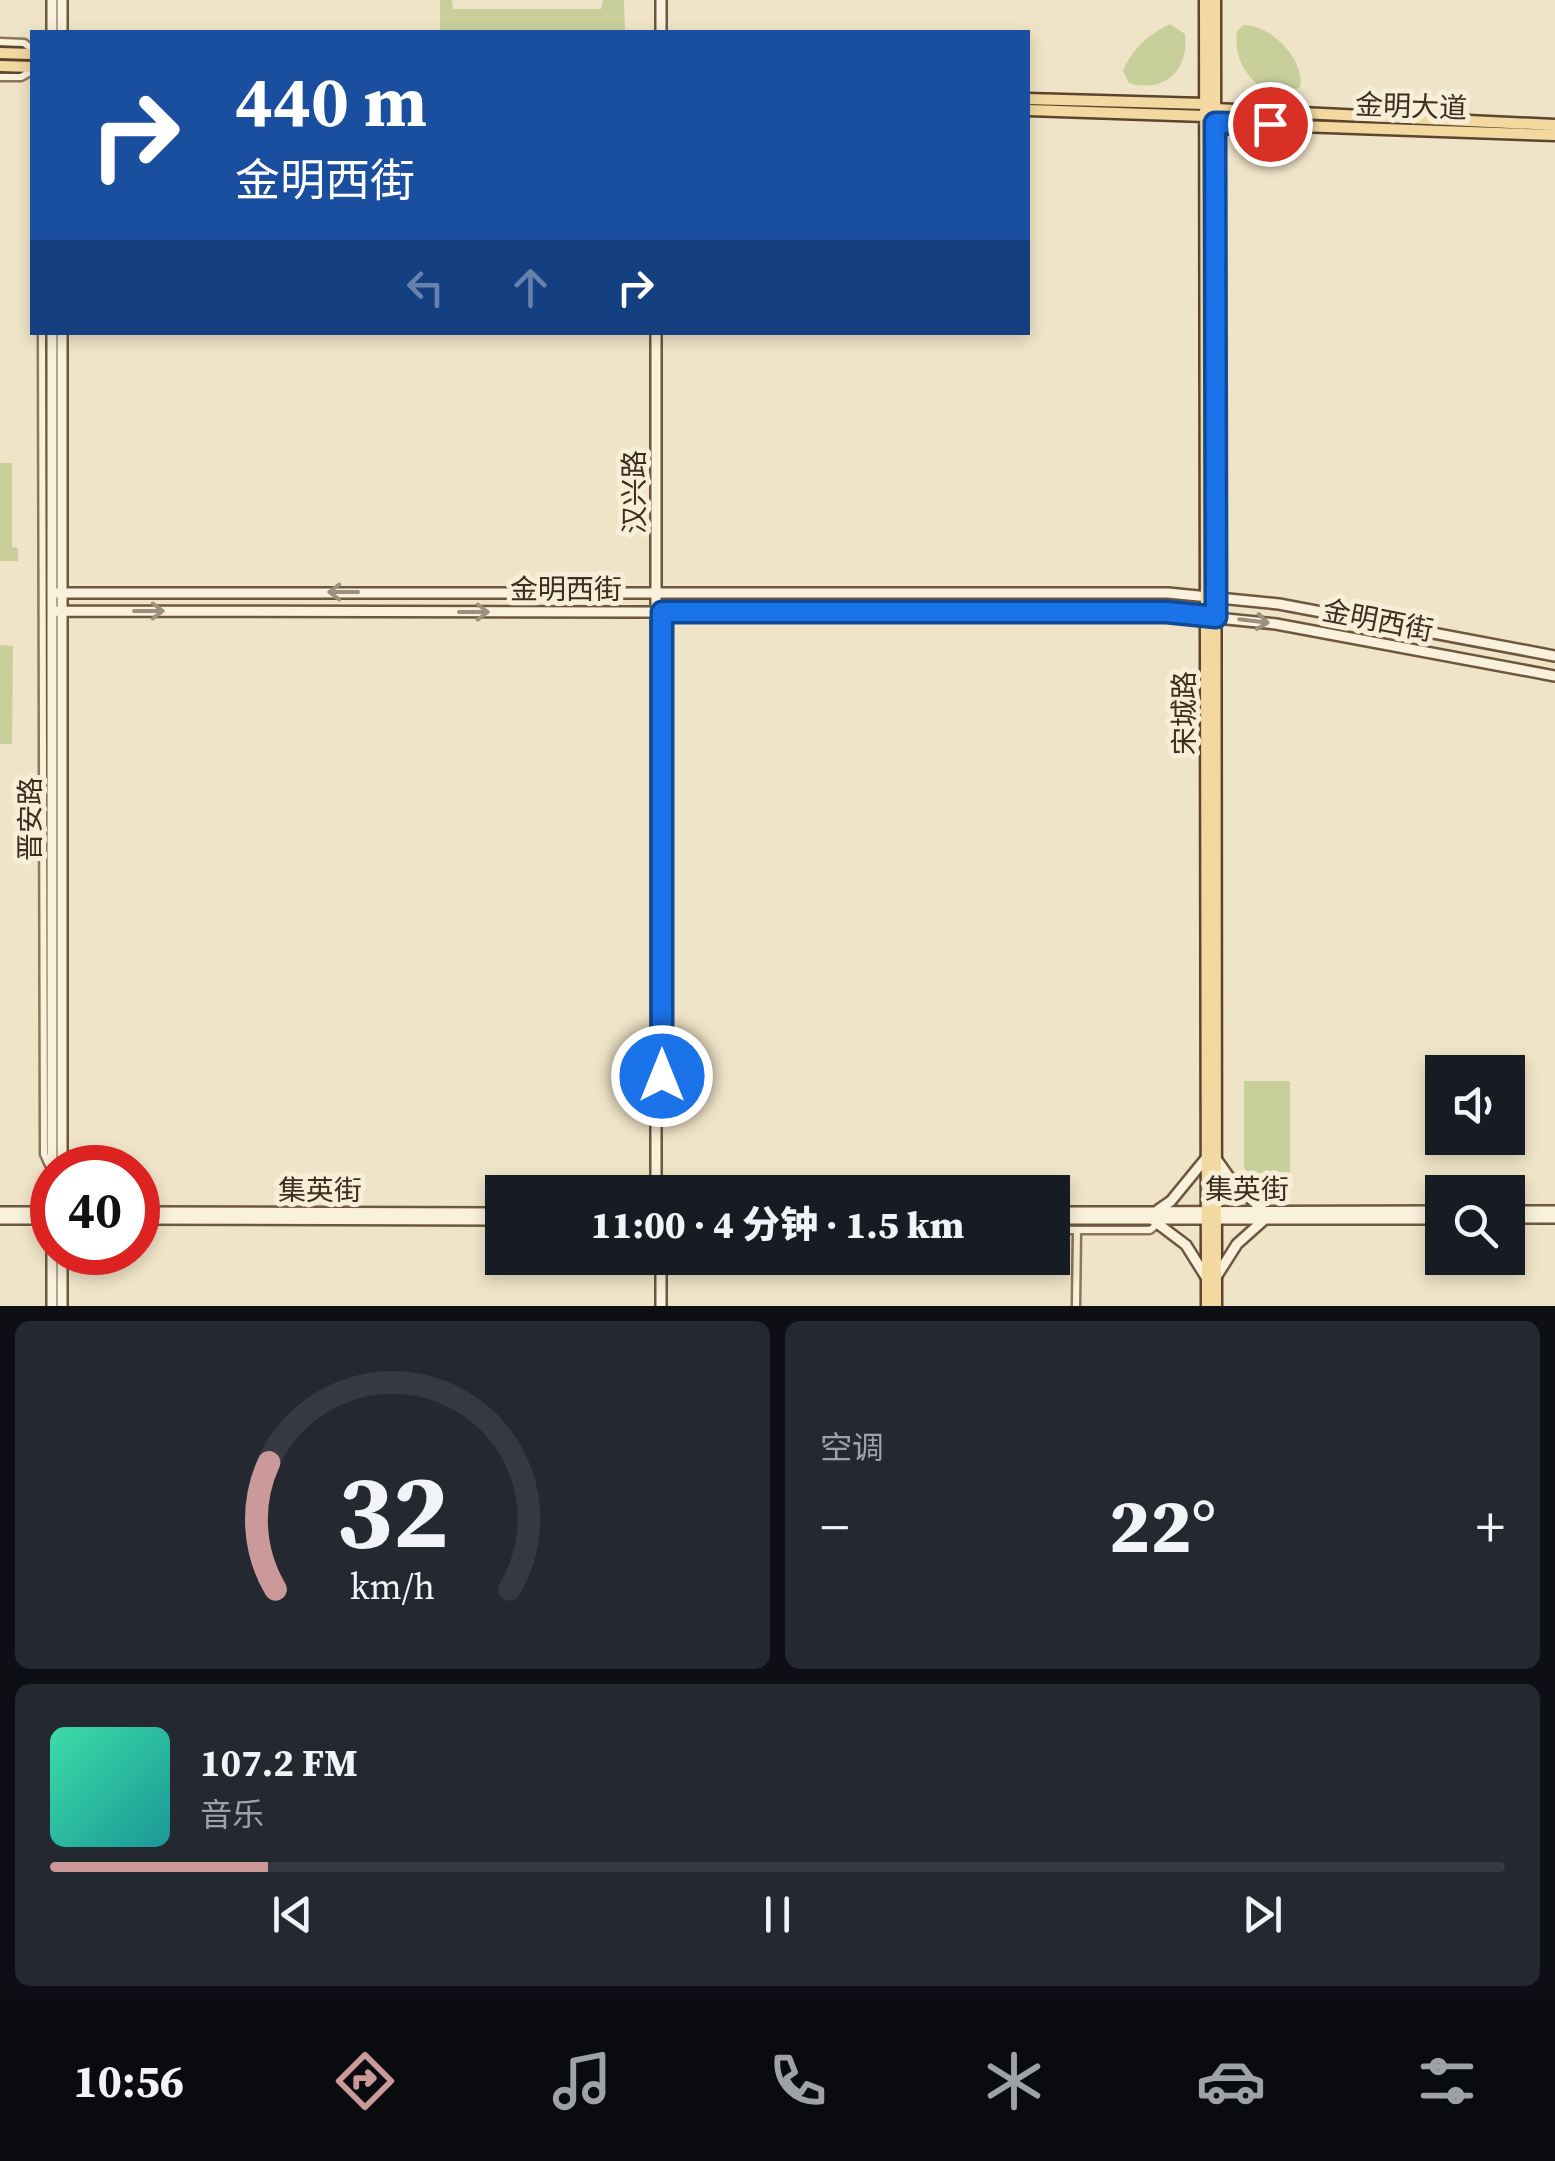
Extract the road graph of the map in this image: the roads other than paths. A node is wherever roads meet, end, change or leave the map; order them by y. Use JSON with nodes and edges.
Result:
{"nodes":[{"id":1,"x":52,"y":0,"type":"edge"},
{"id":2,"x":62,"y":0,"type":"edge"},
{"id":3,"x":658,"y":0,"type":"edge"},
{"id":4,"x":1205,"y":0,"type":"edge"},
{"id":5,"x":1214,"y":0,"type":"edge"},
{"id":6,"x":52,"y":30,"type":"edge"},
{"id":7,"x":62,"y":30,"type":"edge"},
{"id":8,"x":658,"y":30,"type":"edge"},
{"id":9,"x":0,"y":42,"type":"edge"},
{"id":10,"x":30,"y":50,"type":"edge"},
{"id":11,"x":30,"y":52,"type":"edge"},
{"id":12,"x":0,"y":53,"type":"edge"},
{"id":13,"x":0,"y":66,"type":"edge"},
{"id":14,"x":30,"y":69,"type":"edge"},
{"id":15,"x":30,"y":71,"type":"edge"},
{"id":16,"x":0,"y":76,"type":"edge"},
{"id":17,"x":1030,"y":99,"type":"edge"},
{"id":18,"x":1030,"y":110,"type":"edge"},
{"id":19,"x":1210,"y":113,"type":"junction"},
{"id":20,"x":1555,"y":124,"type":"edge"},
{"id":21,"x":1555,"y":135,"type":"edge"},
{"id":22,"x":42,"y":335,"type":"edge"},
{"id":23,"x":52,"y":335,"type":"edge"},
{"id":24,"x":62,"y":335,"type":"edge"},
{"id":25,"x":659,"y":335,"type":"edge"},
{"id":26,"x":659,"y":592,"type":"junction"},
{"id":27,"x":57,"y":593,"type":"junction"},
{"id":28,"x":1211,"y":596,"type":"junction"},
{"id":29,"x":57,"y":611,"type":"junction"},
{"id":30,"x":659,"y":612,"type":"junction"},
{"id":31,"x":1211,"y":617,"type":"junction"},
{"id":32,"x":1555,"y":656,"type":"edge"},
{"id":33,"x":1555,"y":676,"type":"edge"},
{"id":34,"x":44,"y":1145,"type":"edge"},
{"id":35,"x":52,"y":1145,"type":"edge"},
{"id":36,"x":62,"y":1145,"type":"edge"},
{"id":37,"x":1212,"y":1159,"type":"junction"},
{"id":38,"x":659,"y":1175,"type":"edge"},
{"id":39,"x":1525,"y":1211,"type":"edge"},
{"id":40,"x":1555,"y":1211,"type":"edge"},
{"id":41,"x":1212,"y":1215,"type":"junction"},
{"id":42,"x":1265,"y":1215,"type":"junction"},
{"id":43,"x":1425,"y":1215,"type":"edge"},
{"id":44,"x":0,"y":1216,"type":"edge"},
{"id":45,"x":30,"y":1216,"type":"edge"},
{"id":46,"x":160,"y":1216,"type":"edge"},
{"id":47,"x":485,"y":1216,"type":"edge"},
{"id":48,"x":1070,"y":1216,"type":"edge"},
{"id":49,"x":1158,"y":1218,"type":"junction"},
{"id":50,"x":1525,"y":1218,"type":"edge"},
{"id":51,"x":1555,"y":1218,"type":"edge"},
{"id":52,"x":1070,"y":1230,"type":"edge"},
{"id":53,"x":1076,"y":1230,"type":"junction"},
{"id":54,"x":52,"y":1275,"type":"edge"},
{"id":55,"x":62,"y":1275,"type":"edge"},
{"id":56,"x":659,"y":1275,"type":"edge"},
{"id":57,"x":1212,"y":1278,"type":"junction"},
{"id":58,"x":52,"y":1306,"type":"edge"},
{"id":59,"x":62,"y":1306,"type":"edge"},
{"id":60,"x":659,"y":1306,"type":"edge"},
{"id":61,"x":1076,"y":1306,"type":"edge"},
{"id":62,"x":1207,"y":1306,"type":"edge"},
{"id":63,"x":1216,"y":1306,"type":"edge"}],
"edges":[{"from":1,"to":6,"type":"street"},
{"from":2,"to":7,"type":"street"},
{"from":3,"to":8,"type":"street"},
{"from":4,"to":19,"type":"main road","name":"宋城路"},
{"from":5,"to":19,"type":"main road","name":"宋城路"},
{"from":9,"to":10,"type":"street"},
{"from":11,"to":12,"type":"main road"},
{"from":13,"to":14,"type":"main road"},
{"from":15,"to":16,"type":"street"},
{"from":17,"to":19,"type":"main road","name":"金明大道"},
{"from":18,"to":19,"type":"main road","name":"金明大道"},
{"from":19,"to":20,"type":"main road","name":"金明大道"},
{"from":19,"to":21,"type":"main road","name":"金明大道"},
{"from":19,"to":28,"type":"main road","name":"宋城路"},
{"from":22,"to":34,"type":"street"},
{"from":23,"to":27,"type":"street","name":"晋安路"},
{"from":24,"to":27,"type":"street","name":"晋安路"},
{"from":25,"to":26,"type":"street","name":"汉兴路"},
{"from":26,"to":27,"type":"street","name":"金明西街","one_way":true},
{"from":26,"to":28,"type":"street","name":"金明西街"},
{"from":26,"to":30,"type":"street","name":"汉兴路"},
{"from":27,"to":29,"type":"street","name":"晋安路"},
{"from":28,"to":31,"type":"main road","name":"宋城路"},
{"from":28,"to":32,"type":"street","name":"金明西街"},
{"from":29,"to":30,"type":"street","name":"金明西街","one_way":true},
{"from":29,"to":35,"type":"street","name":"晋安路"},
{"from":29,"to":36,"type":"street","name":"晋安路"},
{"from":30,"to":31,"type":"street","name":"金明西街"},
{"from":30,"to":38,"type":"street","name":"汉兴路"},
{"from":31,"to":33,"type":"street","name":"金明西街","one_way":true},
{"from":31,"to":37,"type":"main road","name":"宋城路"},
{"from":37,"to":41,"type":"main road","name":"宋城路"},
{"from":37,"to":42,"type":"street"},
{"from":37,"to":49,"type":"street"},
{"from":39,"to":40,"type":"street"},
{"from":41,"to":42,"type":"street","name":"集英街"},
{"from":41,"to":49,"type":"street","name":"集英街"},
{"from":41,"to":57,"type":"main road","name":"宋城路"},
{"from":42,"to":43,"type":"street","name":"集英街"},
{"from":42,"to":57,"type":"street"},
{"from":44,"to":45,"type":"street"},
{"from":46,"to":47,"type":"street","name":"集英街"},
{"from":48,"to":49,"type":"street","name":"集英街"},
{"from":49,"to":53,"type":"street"},
{"from":49,"to":57,"type":"street"},
{"from":50,"to":51,"type":"street"},
{"from":52,"to":53,"type":"street"},
{"from":53,"to":61,"type":"street"},
{"from":54,"to":58,"type":"street","name":"晋安路"},
{"from":55,"to":59,"type":"street"},
{"from":56,"to":60,"type":"street"},
{"from":57,"to":62,"type":"main road","name":"宋城路"},
{"from":57,"to":63,"type":"main road","name":"宋城路"}]}
